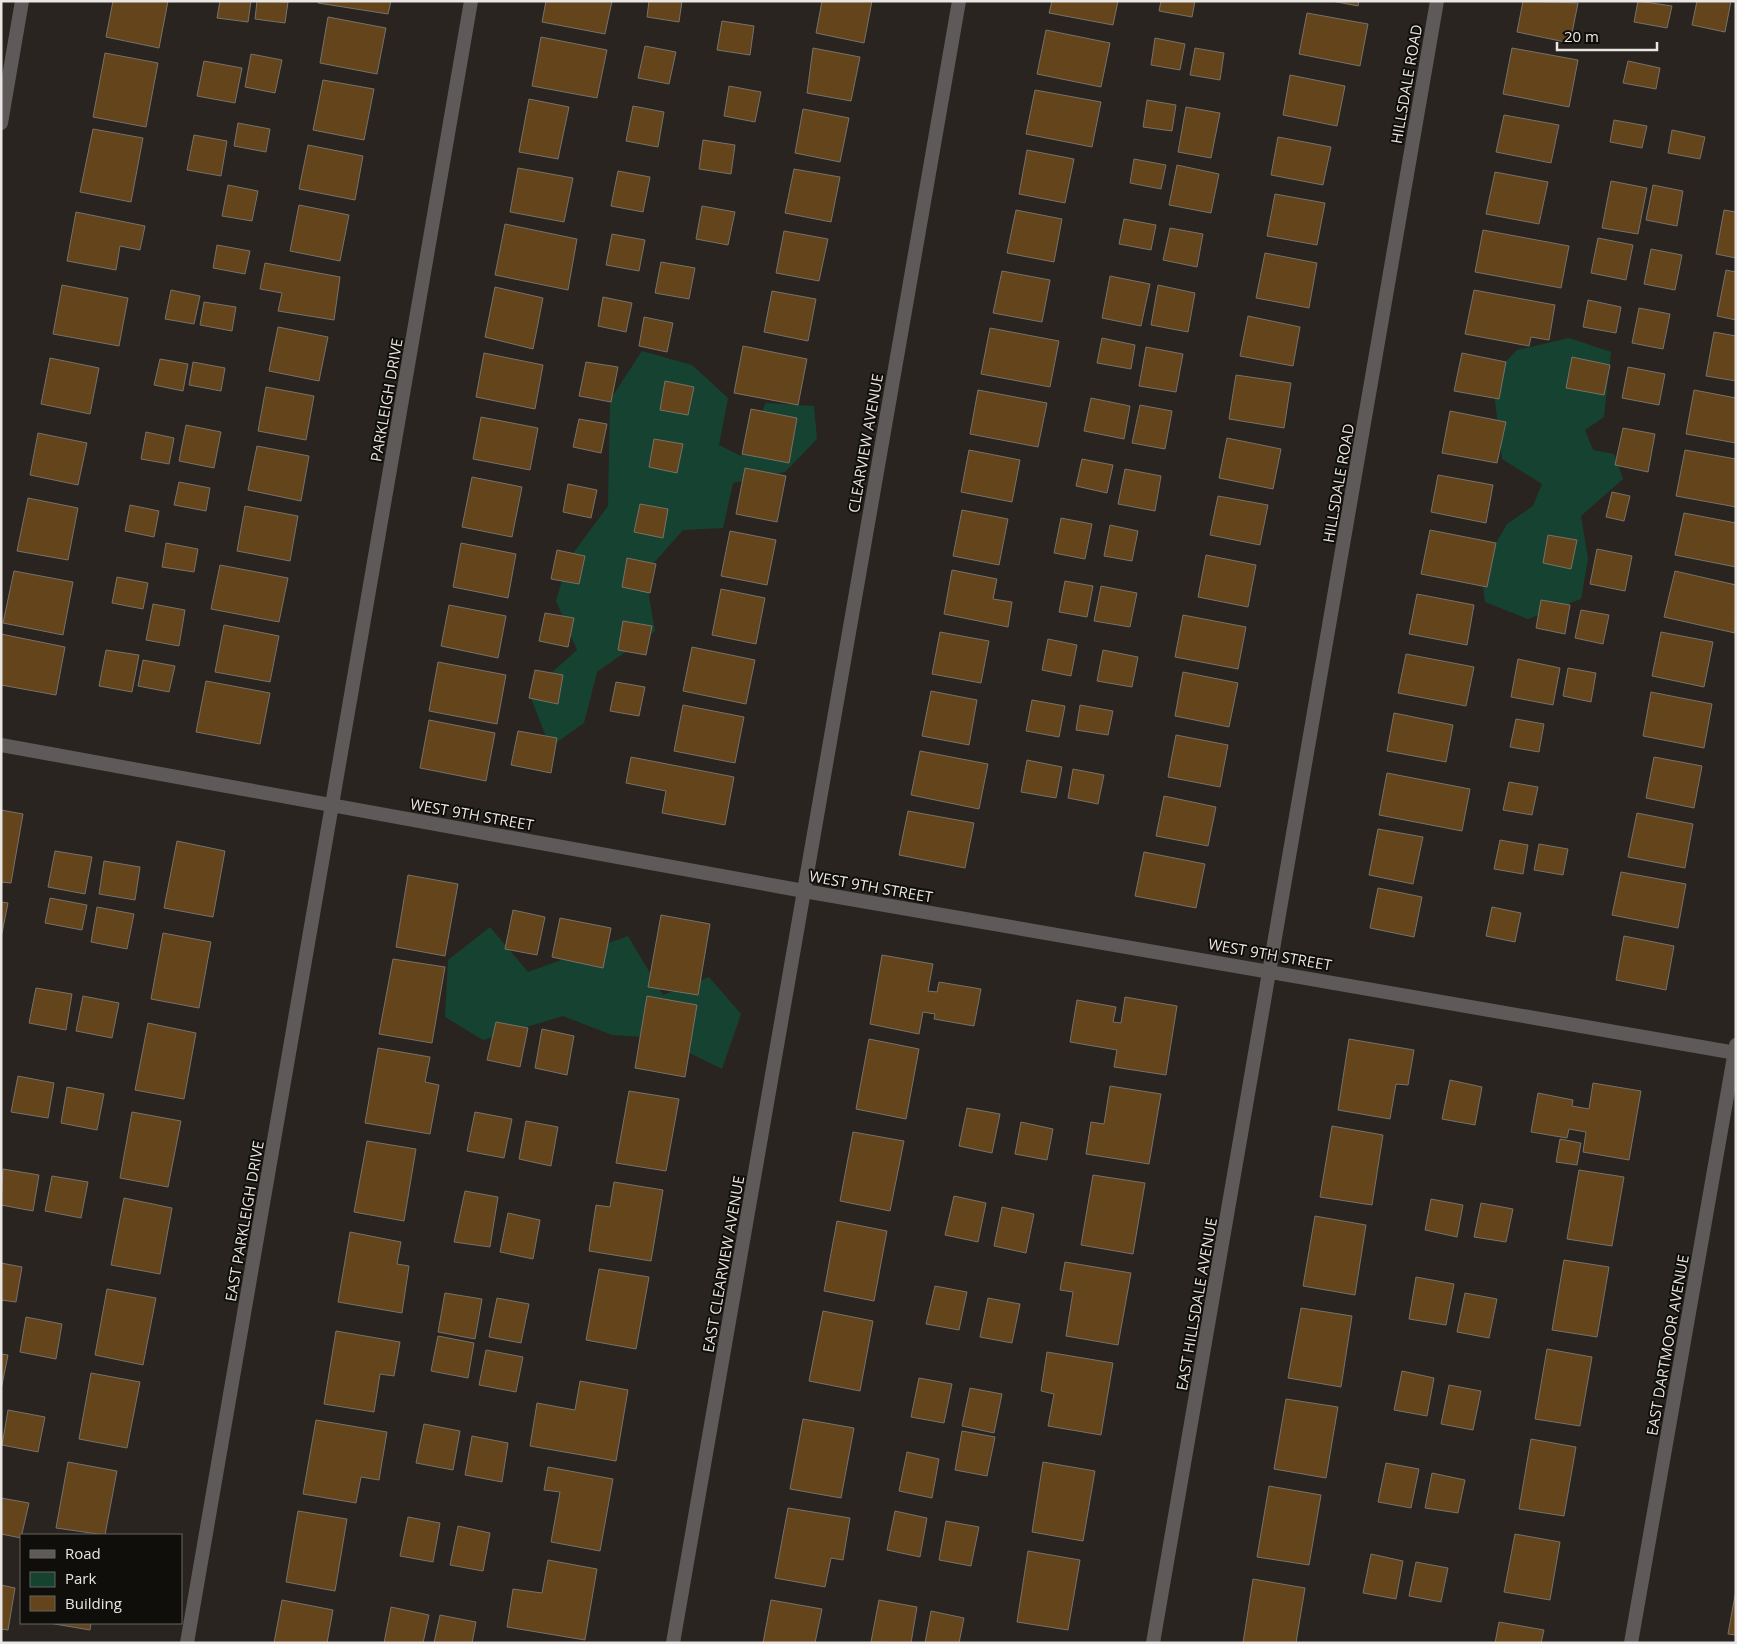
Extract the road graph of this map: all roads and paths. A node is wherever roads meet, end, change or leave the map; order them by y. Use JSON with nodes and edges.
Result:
{"nodes":[{"id":1,"x":22,"y":1,"type":"edge"},
{"id":2,"x":471,"y":1,"type":"edge"},
{"id":3,"x":959,"y":1,"type":"edge"},
{"id":4,"x":1437,"y":1,"type":"edge"},
{"id":5,"x":1,"y":123,"type":"edge"},
{"id":6,"x":1,"y":745,"type":"edge"},
{"id":7,"x":333,"y":804,"type":"junction"},
{"id":8,"x":804,"y":891,"type":"junction"},
{"id":9,"x":1270,"y":970,"type":"junction"},
{"id":10,"x":1735,"y":1050,"type":"edge"},
{"id":11,"x":187,"y":1643,"type":"edge"},
{"id":12,"x":673,"y":1643,"type":"edge"},
{"id":13,"x":1153,"y":1643,"type":"edge"},
{"id":14,"x":1632,"y":1643,"type":"edge"}],
"edges":[{"from":1,"to":5,"type":"street"},
{"from":2,"to":7,"type":"street","name":"PARKLEIGH DRIVE"},
{"from":3,"to":8,"type":"street","name":"CLEARVIEW AVENUE"},
{"from":4,"to":9,"type":"street","name":"HILLSDALE ROAD"},
{"from":6,"to":7,"type":"street","name":"WEST 9TH STREET"},
{"from":7,"to":8,"type":"street","name":"WEST 9TH STREET"},
{"from":7,"to":11,"type":"street","name":"EAST PARKLEIGH DRIVE"},
{"from":8,"to":9,"type":"street","name":"WEST 9TH STREET"},
{"from":8,"to":12,"type":"street","name":"EAST CLEARVIEW AVENUE"},
{"from":9,"to":10,"type":"street","name":"WEST 9TH STREET"},
{"from":9,"to":13,"type":"street","name":"EAST HILLSDALE AVENUE"},
{"from":10,"to":14,"type":"street","name":"EAST DARTMOOR AVENUE"}]}
